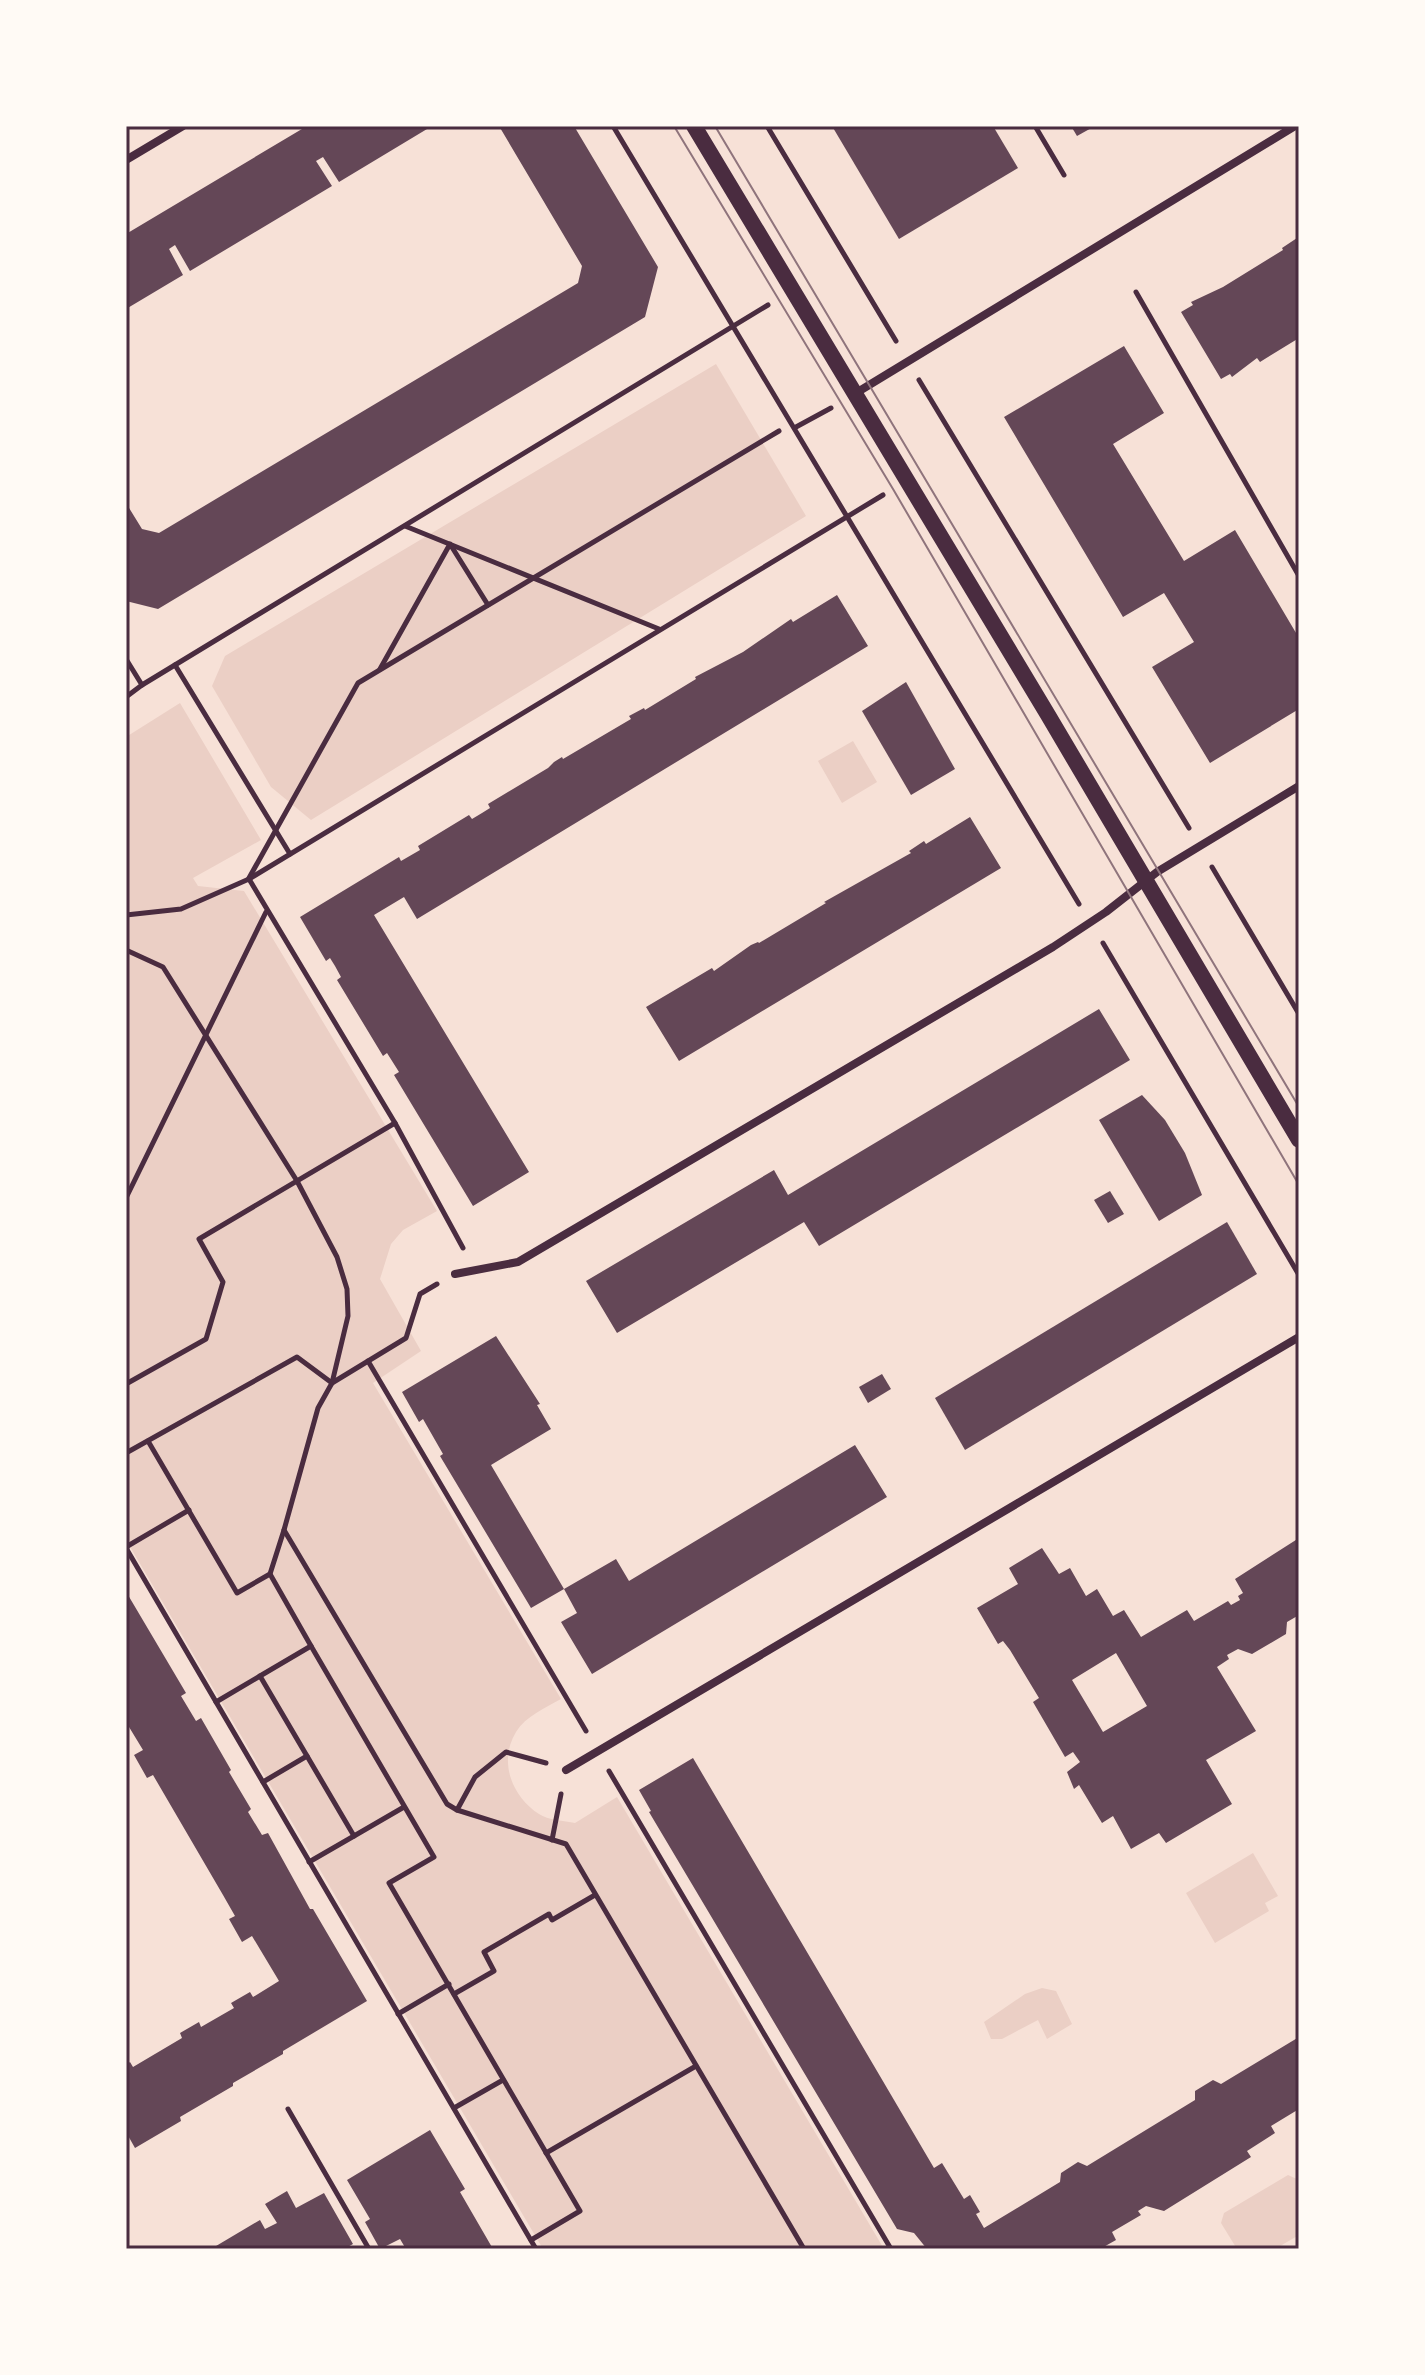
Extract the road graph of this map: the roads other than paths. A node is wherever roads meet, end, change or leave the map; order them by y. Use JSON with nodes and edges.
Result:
{"nodes":[{"id":1,"x":183,"y":126,"type":"edge"},
{"id":2,"x":694,"y":126,"type":"edge"},
{"id":3,"x":1295,"y":126,"type":"edge"},
{"id":4,"x":126,"y":160,"type":"edge"},
{"id":5,"x":856,"y":393,"type":"junction"},
{"id":6,"x":1299,"y":786,"type":"edge"},
{"id":7,"x":1145,"y":881,"type":"junction"},
{"id":8,"x":1299,"y":1140,"type":"edge"},
{"id":9,"x":455,"y":1274,"type":"dead end"},
{"id":10,"x":1299,"y":1337,"type":"edge"},
{"id":11,"x":566,"y":1770,"type":"road end"}],
"edges":[{"from":1,"to":4,"type":"street"},
{"from":2,"to":5,"type":"main road"},
{"from":3,"to":5,"type":"street"},
{"from":5,"to":7,"type":"main road"},
{"from":6,"to":7,"type":"street"},
{"from":7,"to":8,"type":"main road"},
{"from":7,"to":9,"type":"street"},
{"from":10,"to":11,"type":"street"}]}
